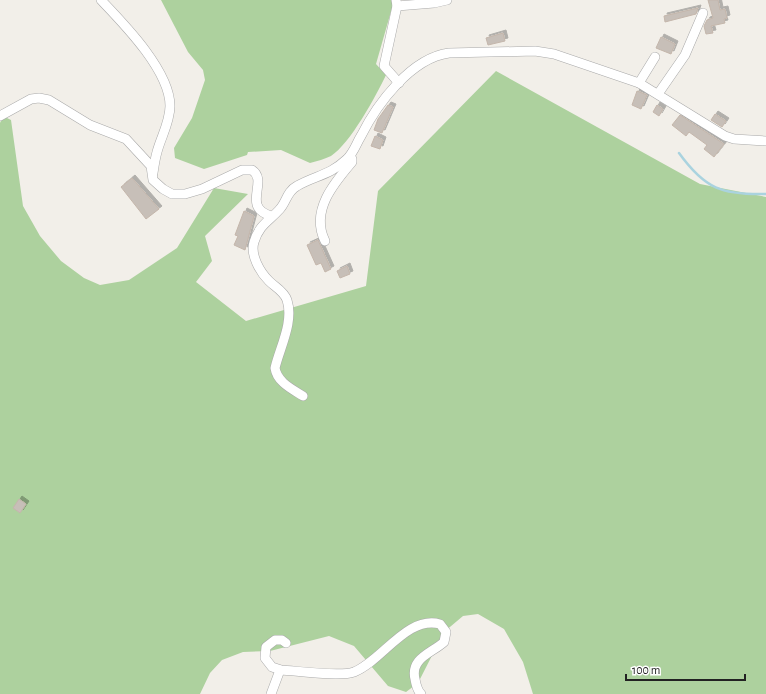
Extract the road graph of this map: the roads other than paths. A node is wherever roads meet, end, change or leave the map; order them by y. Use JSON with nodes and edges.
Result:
{"nodes":[{"id":1,"x":101,"y":0,"type":"edge"},
{"id":2,"x":447,"y":0,"type":"edge"},
{"id":3,"x":397,"y":3,"type":"edge"},
{"id":4,"x":703,"y":13,"type":"dead end"},
{"id":5,"x":654,"y":57,"type":"dead end"},
{"id":6,"x":399,"y":83,"type":"junction"},
{"id":7,"x":639,"y":83,"type":"junction"},
{"id":8,"x":658,"y":94,"type":"junction"},
{"id":9,"x":0,"y":116,"type":"edge"},
{"id":10,"x":766,"y":141,"type":"edge"},
{"id":11,"x":350,"y":156,"type":"junction"},
{"id":12,"x":153,"y":177,"type":"junction"},
{"id":13,"x":271,"y":216,"type":"junction"},
{"id":14,"x":325,"y":241,"type":"dead end"},
{"id":15,"x":303,"y":396,"type":"dead end"},
{"id":16,"x":286,"y":643,"type":"dead end"},
{"id":17,"x":280,"y":670,"type":"junction"},
{"id":18,"x":271,"y":694,"type":"edge"},
{"id":19,"x":421,"y":694,"type":"edge"}],
"edges":[{"from":1,"to":12,"type":"street"},
{"from":2,"to":3,"type":"street"},
{"from":3,"to":6,"type":"street"},
{"from":4,"to":8,"type":"street"},
{"from":5,"to":7,"type":"street"},
{"from":6,"to":7,"type":"street"},
{"from":6,"to":11,"type":"street"},
{"from":7,"to":8,"type":"street"},
{"from":8,"to":10,"type":"street"},
{"from":9,"to":12,"type":"street"},
{"from":11,"to":13,"type":"street"},
{"from":11,"to":14,"type":"street"},
{"from":12,"to":13,"type":"street"},
{"from":13,"to":15,"type":"street"},
{"from":16,"to":17,"type":"street"},
{"from":17,"to":18,"type":"street"},
{"from":17,"to":19,"type":"street"}]}
